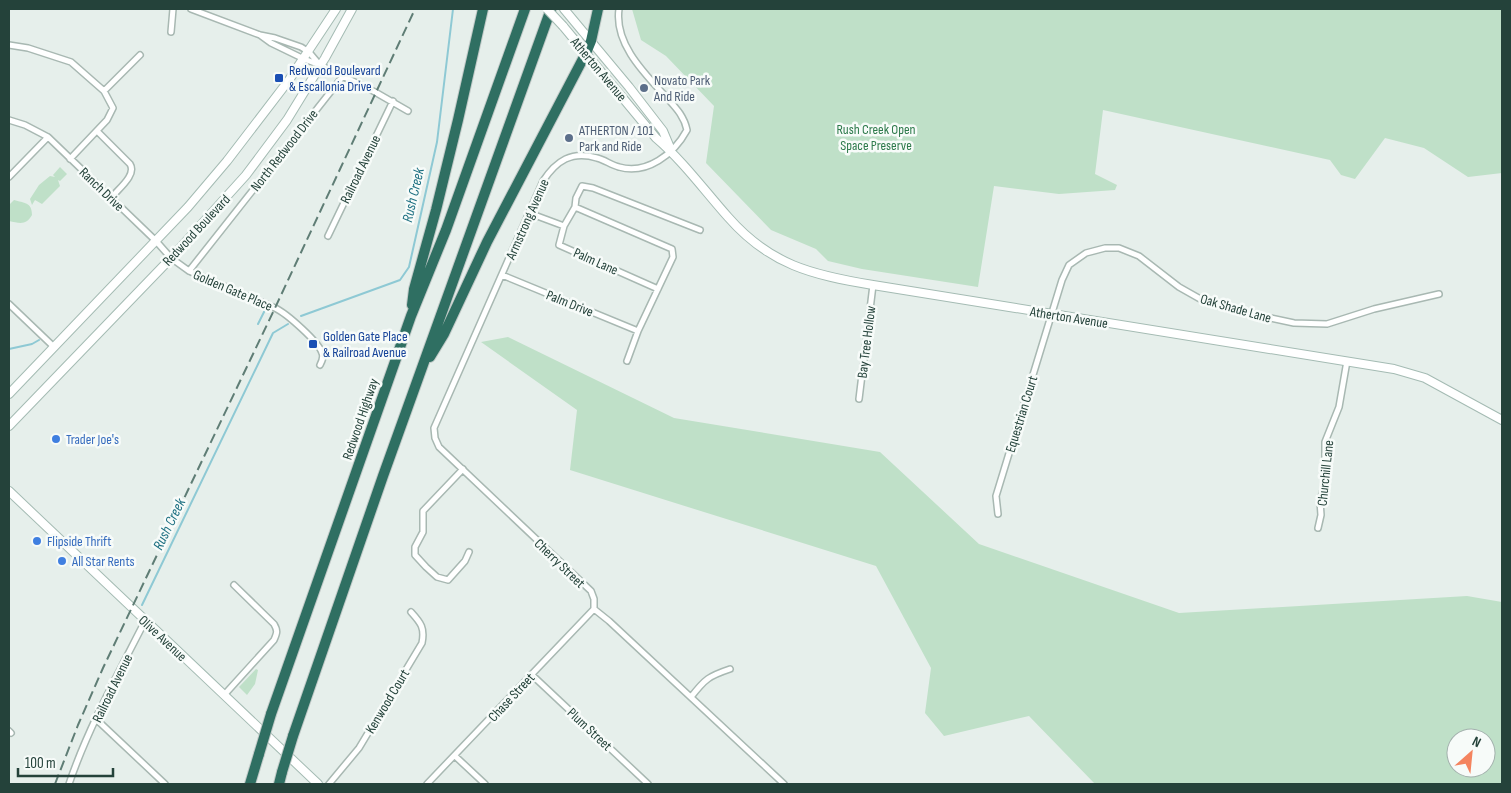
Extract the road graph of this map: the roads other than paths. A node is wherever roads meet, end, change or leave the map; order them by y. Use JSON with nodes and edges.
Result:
{"nodes":[{"id":1,"x":172,"y":9,"type":"edge"},
{"id":2,"x":191,"y":9,"type":"edge"},
{"id":3,"x":336,"y":9,"type":"edge"},
{"id":4,"x":352,"y":9,"type":"edge"},
{"id":5,"x":483,"y":9,"type":"edge"},
{"id":6,"x":525,"y":9,"type":"edge"},
{"id":7,"x":547,"y":9,"type":"edge"},
{"id":8,"x":551,"y":9,"type":"edge"},
{"id":9,"x":598,"y":9,"type":"edge"},
{"id":10,"x":619,"y":9,"type":"edge"},
{"id":11,"x":566,"y":11,"type":"edge"},
{"id":12,"x":171,"y":32,"type":"dead end"},
{"id":13,"x":260,"y":35,"type":"junction"},
{"id":14,"x":591,"y":41,"type":"junction"},
{"id":15,"x":9,"y":45,"type":"edge"},
{"id":16,"x":309,"y":52,"type":"junction"},
{"id":17,"x":586,"y":53,"type":"junction"},
{"id":18,"x":140,"y":55,"type":"dead end"},
{"id":19,"x":304,"y":59,"type":"junction"},
{"id":20,"x":320,"y":65,"type":"junction"},
{"id":21,"x":343,"y":76,"type":"junction"},
{"id":22,"x":104,"y":91,"type":"junction"},
{"id":23,"x":393,"y":102,"type":"junction"},
{"id":24,"x":408,"y":111,"type":"dead end"},
{"id":25,"x":9,"y":120,"type":"edge"},
{"id":26,"x":97,"y":131,"type":"junction"},
{"id":27,"x":48,"y":137,"type":"junction"},
{"id":28,"x":672,"y":151,"type":"junction"},
{"id":29,"x":70,"y":159,"type":"junction"},
{"id":30,"x":9,"y":177,"type":"edge"},
{"id":31,"x":111,"y":198,"type":"junction"},
{"id":32,"x":575,"y":207,"type":"junction"},
{"id":33,"x":529,"y":213,"type":"junction"},
{"id":34,"x":564,"y":226,"type":"junction"},
{"id":35,"x":700,"y":230,"type":"dead end"},
{"id":36,"x":328,"y":236,"type":"dead end"},
{"id":37,"x":156,"y":240,"type":"junction"},
{"id":38,"x":171,"y":258,"type":"junction"},
{"id":39,"x":189,"y":271,"type":"junction"},
{"id":40,"x":502,"y":275,"type":"junction"},
{"id":41,"x":873,"y":285,"type":"junction"},
{"id":42,"x":658,"y":289,"type":"junction"},
{"id":43,"x":1440,"y":294,"type":"dead end"},
{"id":44,"x":9,"y":304,"type":"edge"},
{"id":45,"x":1052,"y":314,"type":"junction"},
{"id":46,"x":411,"y":316,"type":"junction"},
{"id":47,"x":638,"y":331,"type":"junction"},
{"id":48,"x":474,"y":336,"type":"joint"},
{"id":49,"x":54,"y":347,"type":"junction"},
{"id":50,"x":627,"y":361,"type":"dead end"},
{"id":51,"x":1347,"y":361,"type":"junction"},
{"id":52,"x":320,"y":364,"type":"dead end"},
{"id":53,"x":419,"y":375,"type":"junction"},
{"id":54,"x":9,"y":394,"type":"edge"},
{"id":55,"x":859,"y":400,"type":"dead end"},
{"id":56,"x":1502,"y":420,"type":"edge"},
{"id":57,"x":9,"y":426,"type":"edge"},
{"id":58,"x":463,"y":469,"type":"junction"},
{"id":59,"x":9,"y":491,"type":"edge"},
{"id":60,"x":998,"y":514,"type":"dead end"},
{"id":61,"x":1318,"y":528,"type":"dead end"},
{"id":62,"x":469,"y":552,"type":"dead end"},
{"id":63,"x":234,"y":585,"type":"dead end"},
{"id":64,"x":594,"y":609,"type":"junction"},
{"id":65,"x":411,"y":612,"type":"dead end"},
{"id":66,"x":144,"y":621,"type":"junction"},
{"id":67,"x":730,"y":669,"type":"dead end"},
{"id":68,"x":532,"y":674,"type":"junction"},
{"id":69,"x":225,"y":694,"type":"junction"},
{"id":70,"x":691,"y":697,"type":"junction"},
{"id":71,"x":96,"y":719,"type":"junction"},
{"id":72,"x":455,"y":756,"type":"junction"},
{"id":73,"x":69,"y":784,"type":"edge"},
{"id":74,"x":165,"y":784,"type":"edge"},
{"id":75,"x":250,"y":784,"type":"edge"},
{"id":76,"x":278,"y":784,"type":"edge"},
{"id":77,"x":318,"y":784,"type":"edge"},
{"id":78,"x":329,"y":784,"type":"edge"},
{"id":79,"x":427,"y":784,"type":"edge"},
{"id":80,"x":485,"y":784,"type":"edge"},
{"id":81,"x":648,"y":784,"type":"edge"},
{"id":82,"x":784,"y":784,"type":"edge"}],
"edges":[{"from":1,"to":12,"type":"street"},
{"from":2,"to":13,"type":"street"},
{"from":3,"to":16,"type":"main road","name":"Redwood Boulevard"},
{"from":4,"to":20,"type":"main road","name":"Redwood Boulevard"},
{"from":5,"to":46,"type":"highway"},
{"from":6,"to":46,"type":"highway","name":"Redwood Highway"},
{"from":7,"to":17,"type":"main road","name":"Atherton Avenue","bridge":true},
{"from":8,"to":53,"type":"highway"},
{"from":9,"to":14,"type":"highway"},
{"from":10,"to":28,"type":"street"},
{"from":11,"to":14,"type":"main road","name":"Atherton Avenue"},
{"from":13,"to":16,"type":"street"},
{"from":13,"to":19,"type":"street"},
{"from":14,"to":17,"type":"highway"},
{"from":14,"to":28,"type":"main road","name":"Atherton Avenue"},
{"from":15,"to":22,"type":"street"},
{"from":16,"to":19,"type":"main road","name":"Redwood Boulevard"},
{"from":16,"to":20,"type":"street"},
{"from":17,"to":28,"type":"main road","name":"Atherton Avenue"},
{"from":17,"to":53,"type":"highway"},
{"from":18,"to":22,"type":"street"},
{"from":19,"to":20,"type":"street"},
{"from":19,"to":37,"type":"main road","name":"Redwood Boulevard"},
{"from":20,"to":21,"type":"street"},
{"from":20,"to":38,"type":"main road","name":"Redwood Boulevard"},
{"from":21,"to":23,"type":"street"},
{"from":21,"to":39,"type":"street","name":"North Redwood Drive"},
{"from":22,"to":26,"type":"street"},
{"from":23,"to":24,"type":"street"},
{"from":23,"to":36,"type":"street","name":"Railroad Avenue"},
{"from":25,"to":27,"type":"street","name":"Ranch Drive"},
{"from":26,"to":29,"type":"street"},
{"from":26,"to":31,"type":"street"},
{"from":27,"to":29,"type":"street","name":"Ranch Drive"},
{"from":27,"to":30,"type":"street"},
{"from":28,"to":33,"type":"street","name":"Armstrong Avenue"},
{"from":28,"to":41,"type":"main road","name":"Atherton Avenue"},
{"from":29,"to":31,"type":"street","name":"Ranch Drive"},
{"from":31,"to":37,"type":"street","name":"Ranch Drive"},
{"from":32,"to":34,"type":"street","name":"Palm Lane"},
{"from":32,"to":35,"type":"street","name":"Palm Lane"},
{"from":32,"to":42,"type":"street"},
{"from":33,"to":34,"type":"street"},
{"from":33,"to":40,"type":"street","name":"Armstrong Avenue"},
{"from":34,"to":42,"type":"street","name":"Palm Lane"},
{"from":37,"to":38,"type":"street","name":"Golden Gate Place"},
{"from":37,"to":49,"type":"main road","name":"Redwood Boulevard"},
{"from":38,"to":39,"type":"street","name":"Golden Gate Place"},
{"from":38,"to":57,"type":"main road","name":"Redwood Boulevard"},
{"from":39,"to":52,"type":"street","name":"Golden Gate Place"},
{"from":40,"to":47,"type":"street","name":"Palm Drive"},
{"from":40,"to":48,"type":"street","name":"Armstrong Avenue"},
{"from":41,"to":45,"type":"main road","name":"Atherton Avenue"},
{"from":41,"to":55,"type":"street","name":"Bay Tree Hollow"},
{"from":42,"to":47,"type":"street"},
{"from":43,"to":45,"type":"street","name":"Oak Shade Lane"},
{"from":44,"to":49,"type":"street"},
{"from":45,"to":51,"type":"main road","name":"Atherton Avenue"},
{"from":45,"to":60,"type":"street","name":"Equestrian Court"},
{"from":46,"to":75,"type":"highway","name":"Redwood Highway","bridge":true},
{"from":47,"to":50,"type":"street"},
{"from":48,"to":58,"type":"street","name":"Cherry Street"},
{"from":49,"to":54,"type":"main road","name":"Redwood Boulevard"},
{"from":51,"to":56,"type":"main road","name":"Atherton Avenue"},
{"from":51,"to":61,"type":"street","name":"Churchill Lane"},
{"from":53,"to":76,"type":"highway","bridge":true},
{"from":58,"to":62,"type":"street"},
{"from":58,"to":64,"type":"street","name":"Cherry Street"},
{"from":59,"to":66,"type":"main road","name":"Olive Avenue"},
{"from":63,"to":69,"type":"street"},
{"from":64,"to":68,"type":"street","name":"Chase Street"},
{"from":64,"to":70,"type":"street","name":"Cherry Street"},
{"from":65,"to":78,"type":"street","name":"Kenwood Court"},
{"from":66,"to":69,"type":"main road","name":"Olive Avenue"},
{"from":66,"to":71,"type":"street","name":"Railroad Avenue"},
{"from":67,"to":70,"type":"street"},
{"from":68,"to":72,"type":"street","name":"Chase Street"},
{"from":68,"to":81,"type":"street","name":"Plum Street"},
{"from":69,"to":77,"type":"main road","name":"Olive Avenue"},
{"from":70,"to":82,"type":"street","name":"Cherry Street"},
{"from":71,"to":73,"type":"street","name":"Railroad Avenue"},
{"from":71,"to":74,"type":"street"},
{"from":72,"to":79,"type":"street","name":"Chase Street"},
{"from":72,"to":80,"type":"street"}]}
